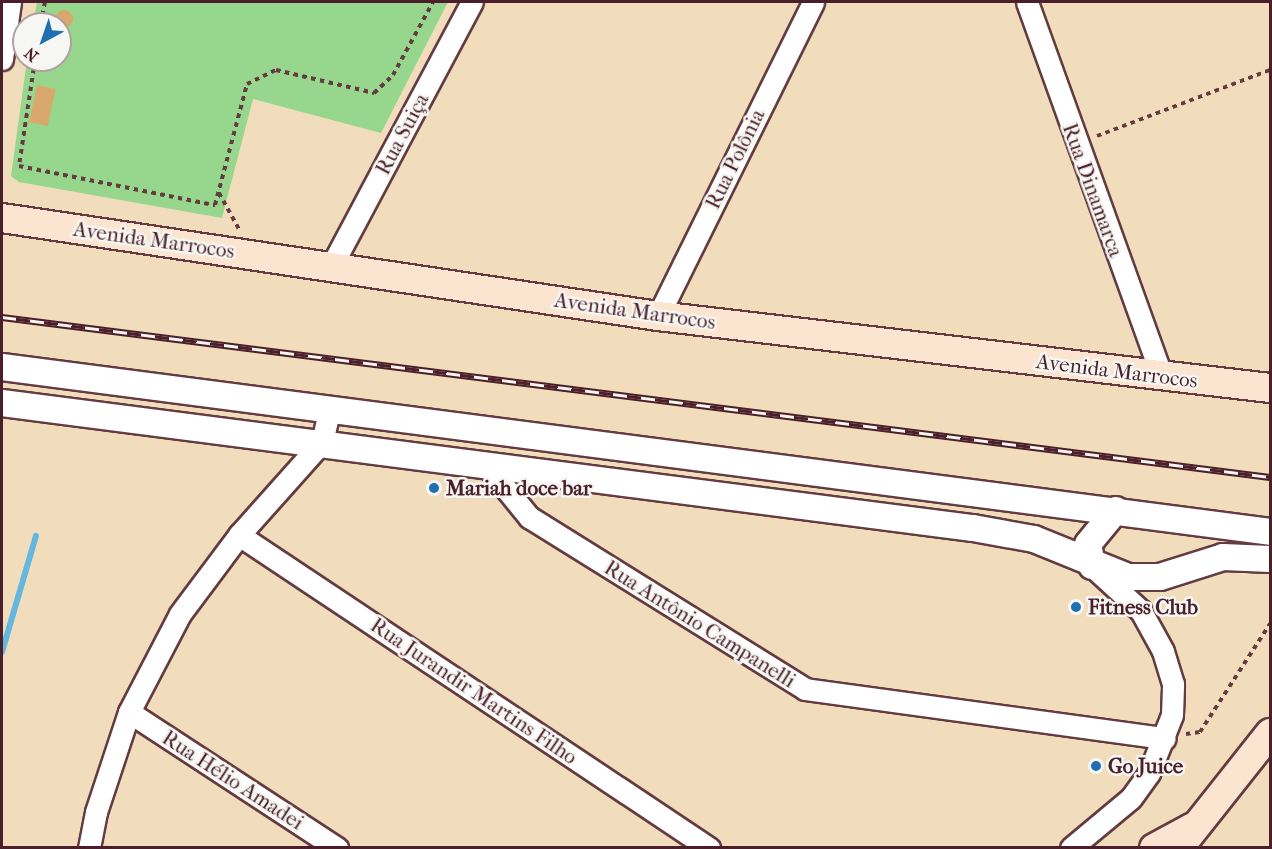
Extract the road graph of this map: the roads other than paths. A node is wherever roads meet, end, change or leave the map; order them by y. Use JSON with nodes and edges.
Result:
{"nodes":[{"id":1,"x":10,"y":2,"type":"edge"},
{"id":2,"x":472,"y":2,"type":"edge"},
{"id":3,"x":813,"y":2,"type":"edge"},
{"id":4,"x":1027,"y":2,"type":"edge"},
{"id":5,"x":2,"y":59,"type":"edge"},
{"id":6,"x":2,"y":218,"type":"edge"},
{"id":7,"x":332,"y":266,"type":"junction"},
{"id":8,"x":658,"y":316,"type":"junction"},
{"id":9,"x":2,"y":367,"type":"edge"},
{"id":10,"x":1161,"y":377,"type":"junction"},
{"id":11,"x":1270,"y":388,"type":"edge"},
{"id":12,"x":2,"y":403,"type":"edge"},
{"id":13,"x":330,"y":407,"type":"junction"},
{"id":14,"x":322,"y":442,"type":"junction"},
{"id":15,"x":485,"y":463,"type":"junction"},
{"id":16,"x":1116,"y":510,"type":"junction"},
{"id":17,"x":1270,"y":532,"type":"edge"},
{"id":18,"x":239,"y":535,"type":"junction"},
{"id":19,"x":1270,"y":559,"type":"edge"},
{"id":20,"x":1092,"y":566,"type":"junction"},
{"id":21,"x":129,"y":712,"type":"junction"},
{"id":22,"x":1270,"y":733,"type":"edge"},
{"id":23,"x":1165,"y":738,"type":"junction"},
{"id":24,"x":1187,"y":837,"type":"edge"},
{"id":25,"x":89,"y":848,"type":"edge"},
{"id":26,"x":337,"y":848,"type":"edge"},
{"id":27,"x":709,"y":848,"type":"edge"},
{"id":28,"x":1071,"y":848,"type":"edge"},
{"id":29,"x":1154,"y":848,"type":"edge"}],
"edges":[{"from":1,"to":5,"type":"street"},
{"from":2,"to":7,"type":"street","name":"Rua Suiça"},
{"from":3,"to":8,"type":"street","name":"Rua Polônia"},
{"from":4,"to":10,"type":"street","name":"Rua Dinamarca"},
{"from":6,"to":7,"type":"main road","name":"Avenida Marrocos"},
{"from":7,"to":8,"type":"main road","name":"Avenida Marrocos"},
{"from":8,"to":10,"type":"main road","name":"Avenida Marrocos"},
{"from":9,"to":13,"type":"street"},
{"from":10,"to":11,"type":"main road","name":"Avenida Marrocos"},
{"from":12,"to":14,"type":"street"},
{"from":13,"to":14,"type":"street"},
{"from":13,"to":16,"type":"street"},
{"from":14,"to":15,"type":"street"},
{"from":14,"to":18,"type":"street"},
{"from":15,"to":20,"type":"street"},
{"from":15,"to":23,"type":"street","name":"Rua Antônio Campanelli"},
{"from":16,"to":17,"type":"street"},
{"from":16,"to":20,"type":"street"},
{"from":18,"to":21,"type":"street"},
{"from":18,"to":27,"type":"street","name":"Rua Jurandir Martins Filho"},
{"from":19,"to":20,"type":"street"},
{"from":20,"to":23,"type":"street"},
{"from":21,"to":25,"type":"street"},
{"from":21,"to":26,"type":"street","name":"Rua Hélio Amadei"},
{"from":22,"to":24,"type":"main road"},
{"from":23,"to":28,"type":"street"},
{"from":24,"to":29,"type":"main road"}]}
